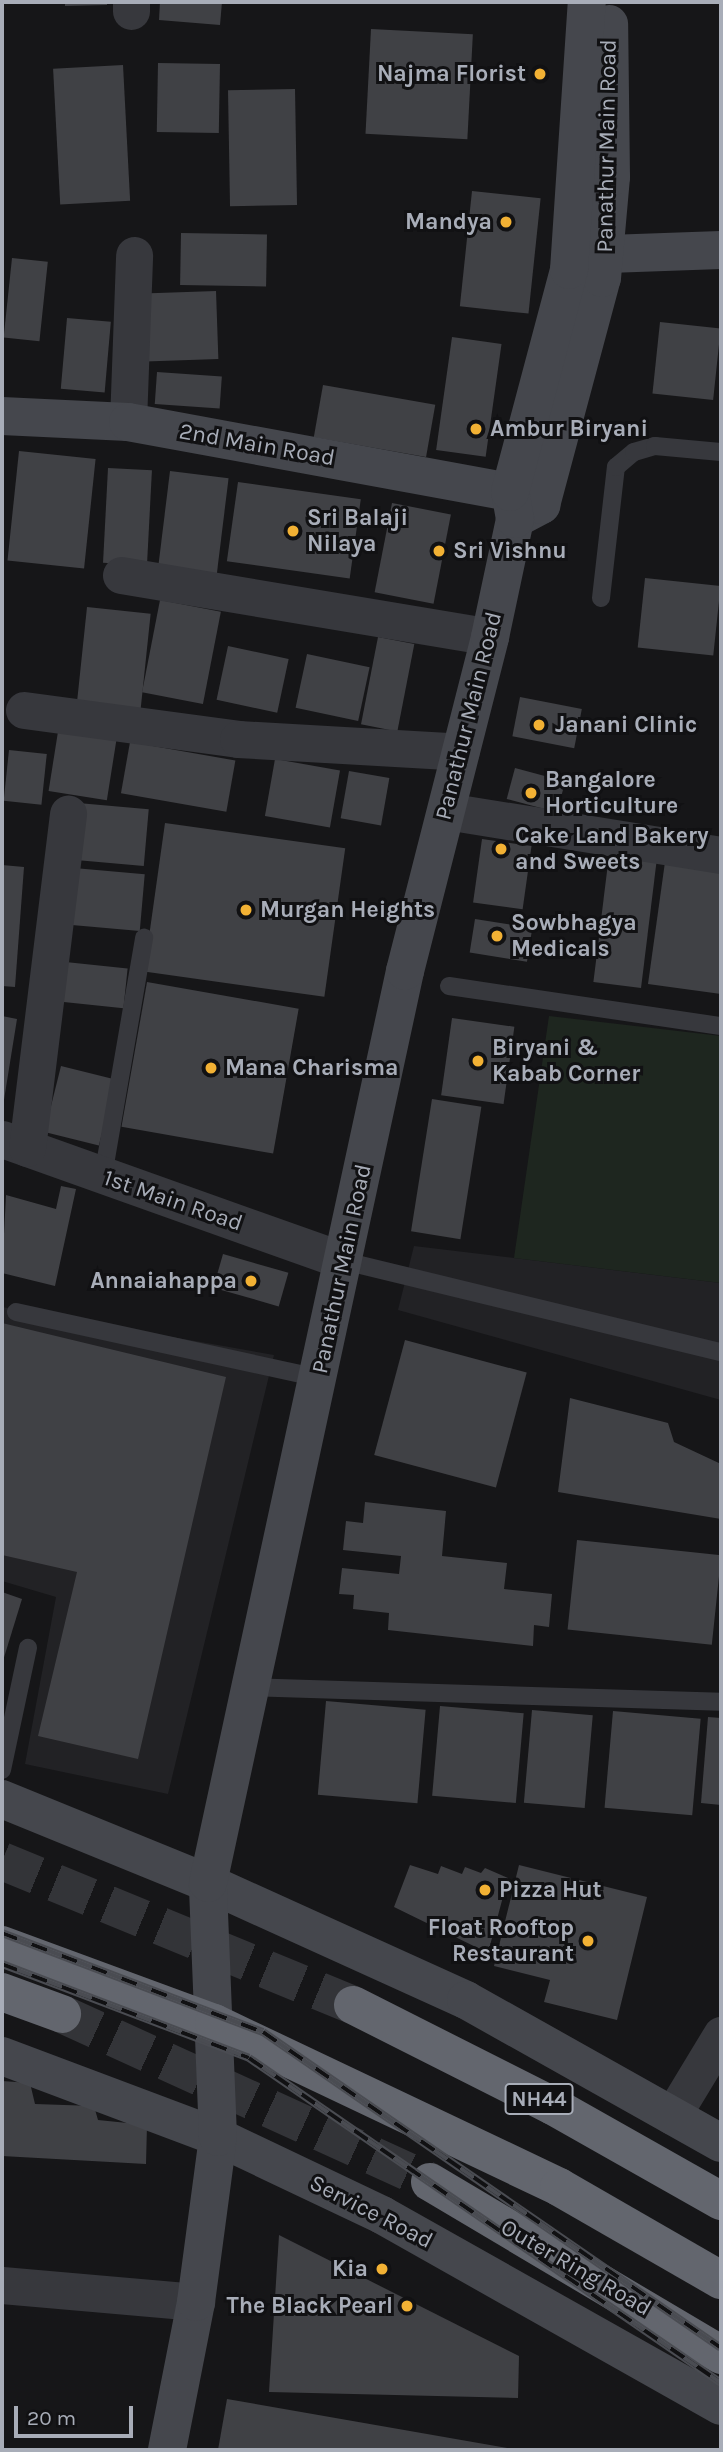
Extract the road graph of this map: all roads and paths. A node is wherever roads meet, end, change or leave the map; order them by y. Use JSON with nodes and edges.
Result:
{"nodes":[{"id":1,"x":587,"y":2,"type":"edge"},
{"id":2,"x":609,"y":2,"type":"edge"},
{"id":3,"x":721,"y":226,"type":"edge"},
{"id":4,"x":589,"y":242,"type":"junction"},
{"id":5,"x":721,"y":250,"type":"edge"},
{"id":6,"x":134,"y":255,"type":"dead end"},
{"id":7,"x":2,"y":415,"type":"edge"},
{"id":8,"x":128,"y":422,"type":"junction"},
{"id":9,"x":721,"y":452,"type":"edge"},
{"id":10,"x":512,"y":506,"type":"junction"},
{"id":11,"x":121,"y":575,"type":"dead end"},
{"id":12,"x":601,"y":597,"type":"dead end"},
{"id":13,"x":490,"y":637,"type":"junction"},
{"id":14,"x":23,"y":710,"type":"dead end"},
{"id":15,"x":461,"y":752,"type":"junction"},
{"id":16,"x":446,"y":811,"type":"junction"},
{"id":17,"x":68,"y":813,"type":"dead end"},
{"id":18,"x":721,"y":855,"type":"edge"},
{"id":19,"x":144,"y":938,"type":"dead end"},
{"id":20,"x":450,"y":986,"type":"dead end"},
{"id":21,"x":721,"y":1026,"type":"edge"},
{"id":22,"x":15,"y":1143,"type":"edge"},
{"id":23,"x":103,"y":1176,"type":"junction"},
{"id":24,"x":344,"y":1261,"type":"junction"},
{"id":25,"x":16,"y":1312,"type":"dead end"},
{"id":26,"x":721,"y":1352,"type":"edge"},
{"id":27,"x":319,"y":1378,"type":"junction"},
{"id":28,"x":28,"y":1648,"type":"dead end"},
{"id":29,"x":249,"y":1687,"type":"junction"},
{"id":30,"x":721,"y":1702,"type":"edge"},
{"id":31,"x":2,"y":1770,"type":"edge"},
{"id":32,"x":2,"y":1800,"type":"edge"},
{"id":33,"x":208,"y":1883,"type":"junction"},
{"id":34,"x":2,"y":1945,"type":"edge"},
{"id":35,"x":2,"y":1992,"type":"edge"},
{"id":36,"x":353,"y":2005,"type":"tunnel mouth"},
{"id":37,"x":62,"y":2014,"type":"tunnel mouth"},
{"id":38,"x":214,"y":2023,"type":"junction"},
{"id":39,"x":721,"y":2035,"type":"edge"},
{"id":40,"x":2,"y":2056,"type":"edge"},
{"id":41,"x":672,"y":2116,"type":"junction"},
{"id":42,"x":218,"y":2137,"type":"junction"},
{"id":43,"x":721,"y":2143,"type":"edge"},
{"id":44,"x":430,"y":2182,"type":"tunnel mouth"},
{"id":45,"x":721,"y":2201,"type":"edge"},
{"id":46,"x":721,"y":2280,"type":"edge"},
{"id":47,"x":2,"y":2285,"type":"edge"},
{"id":48,"x":196,"y":2302,"type":"junction"},
{"id":49,"x":721,"y":2355,"type":"edge"},
{"id":50,"x":721,"y":2406,"type":"edge"},
{"id":51,"x":167,"y":2450,"type":"edge"}],
"edges":[{"from":1,"to":4,"type":"street","name":"Panathur Main Road"},
{"from":2,"to":4,"type":"street","name":"Panathur Main Road"},
{"from":3,"to":4,"type":"street"},
{"from":4,"to":5,"type":"street"},
{"from":4,"to":10,"type":"street","name":"Panathur Main Road"},
{"from":6,"to":8,"type":"street"},
{"from":7,"to":8,"type":"street","name":"2nd Main Road"},
{"from":8,"to":10,"type":"street","name":"2nd Main Road"},
{"from":9,"to":12,"type":"lane"},
{"from":10,"to":13,"type":"street","name":"Panathur Main Road"},
{"from":11,"to":13,"type":"street"},
{"from":13,"to":15,"type":"street","name":"Panathur Main Road"},
{"from":14,"to":15,"type":"street"},
{"from":15,"to":16,"type":"street","name":"Panathur Main Road"},
{"from":16,"to":18,"type":"street"},
{"from":16,"to":24,"type":"street","name":"Panathur Main Road"},
{"from":17,"to":22,"type":"street"},
{"from":19,"to":23,"type":"lane"},
{"from":20,"to":21,"type":"lane"},
{"from":22,"to":23,"type":"street","name":"1st Main Road"},
{"from":23,"to":24,"type":"street","name":"1st Main Road"},
{"from":24,"to":26,"type":"lane"},
{"from":24,"to":27,"type":"street","name":"Panathur Main Road"},
{"from":25,"to":27,"type":"lane"},
{"from":27,"to":29,"type":"street","name":"Panathur Main Road"},
{"from":28,"to":31,"type":"lane"},
{"from":29,"to":30,"type":"lane"},
{"from":29,"to":33,"type":"street","name":"Panathur Main Road"},
{"from":32,"to":33,"type":"street"},
{"from":33,"to":38,"type":"street","name":"Panathur Main Road"},
{"from":33,"to":41,"type":"street"},
{"from":34,"to":38,"type":"highway"},
{"from":35,"to":37,"type":"highway"},
{"from":36,"to":45,"type":"highway","number":"NH44"},
{"from":38,"to":42,"type":"street","name":"Panathur Main Road"},
{"from":38,"to":46,"type":"highway"},
{"from":39,"to":41,"type":"street"},
{"from":40,"to":42,"type":"street","name":"Service Road"},
{"from":41,"to":43,"type":"street"},
{"from":42,"to":48,"type":"street","name":"Panathur Main Road"},
{"from":42,"to":50,"type":"street","name":"Service Road"},
{"from":44,"to":49,"type":"highway","name":"Outer Ring Road"},
{"from":47,"to":48,"type":"street"},
{"from":48,"to":51,"type":"street","name":"Panathur Main Road"}]}
